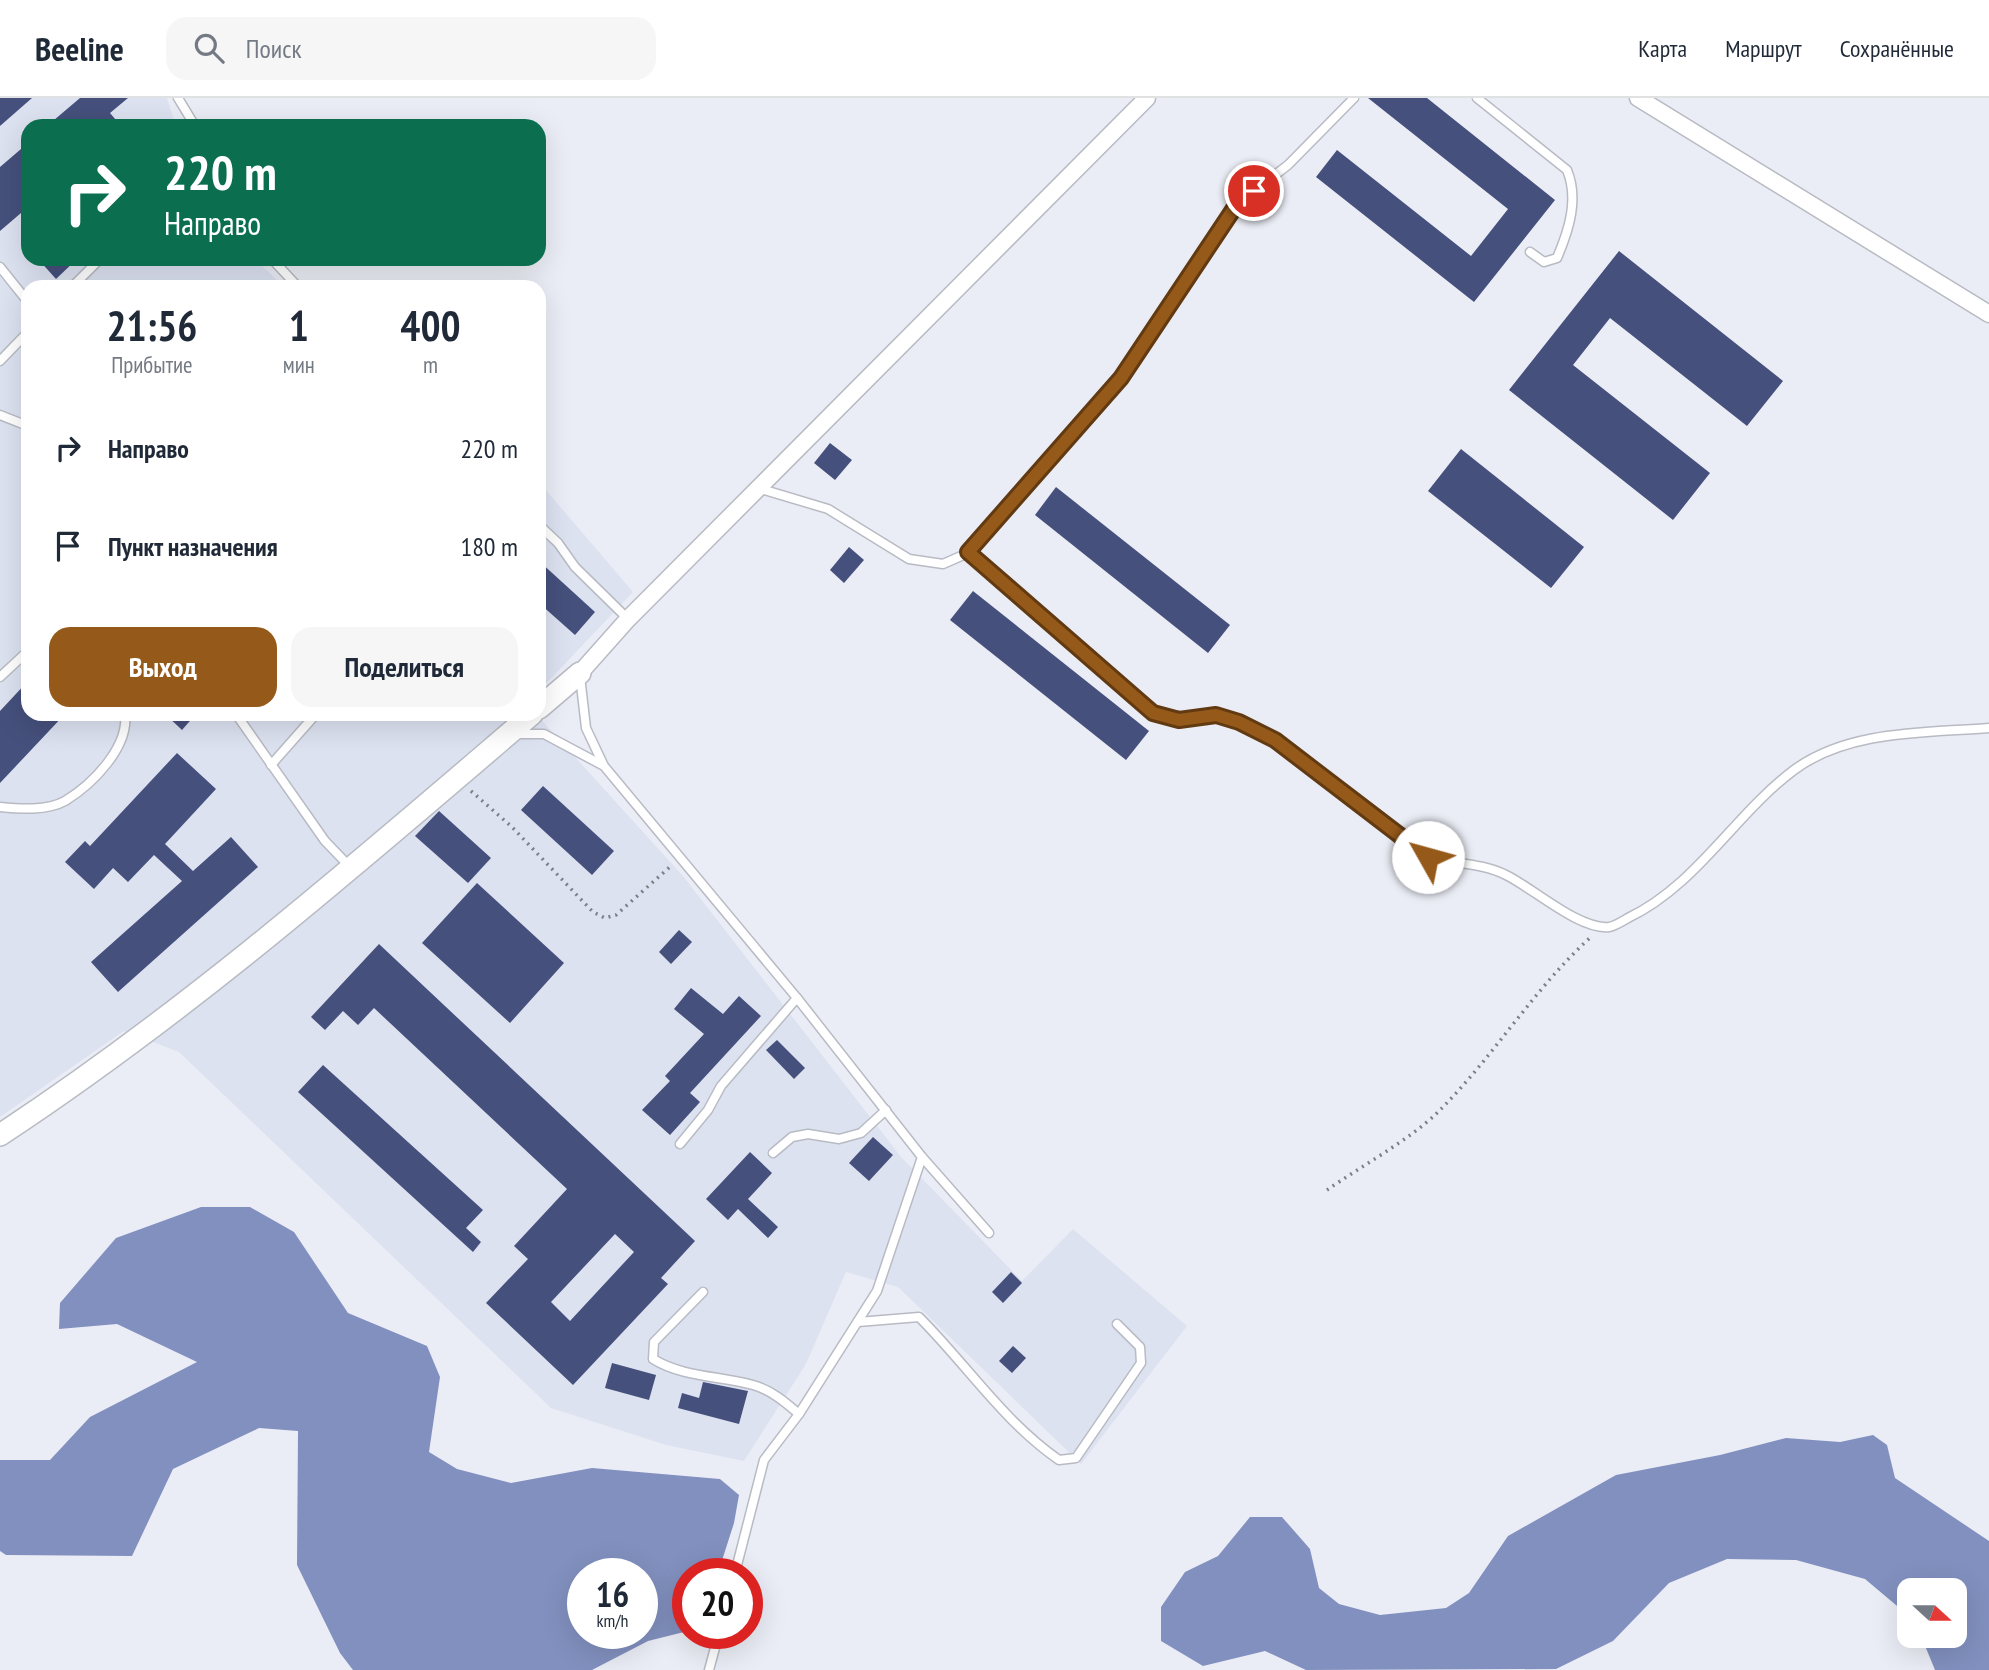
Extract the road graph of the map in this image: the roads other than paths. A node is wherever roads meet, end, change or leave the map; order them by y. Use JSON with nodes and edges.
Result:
{"nodes":[{"id":1,"x":178,"y":98,"type":"edge"},
{"id":2,"x":1147,"y":98,"type":"edge"},
{"id":3,"x":1354,"y":98,"type":"edge"},
{"id":4,"x":1477,"y":98,"type":"edge"},
{"id":5,"x":1638,"y":98,"type":"edge"},
{"id":6,"x":191,"y":119,"type":"edge"},
{"id":7,"x":1530,"y":253,"type":"dead end"},
{"id":8,"x":93,"y":266,"type":"edge"},
{"id":9,"x":278,"y":266,"type":"edge"},
{"id":10,"x":0,"y":267,"type":"edge"},
{"id":11,"x":79,"y":280,"type":"edge"},
{"id":12,"x":292,"y":280,"type":"edge"},
{"id":13,"x":21,"y":293,"type":"edge"},
{"id":14,"x":1989,"y":314,"type":"edge"},
{"id":15,"x":21,"y":339,"type":"edge"},
{"id":16,"x":0,"y":360,"type":"edge"},
{"id":17,"x":0,"y":415,"type":"edge"},
{"id":18,"x":21,"y":423,"type":"edge"},
{"id":19,"x":758,"y":488,"type":"junction"},
{"id":20,"x":546,"y":532,"type":"edge"},
{"id":21,"x":968,"y":552,"type":"junction"},
{"id":22,"x":628,"y":619,"type":"junction"},
{"id":23,"x":21,"y":658,"type":"edge"},
{"id":24,"x":580,"y":673,"type":"junction"},
{"id":25,"x":0,"y":677,"type":"edge"},
{"id":26,"x":546,"y":702,"type":"edge"},
{"id":27,"x":126,"y":721,"type":"edge"},
{"id":28,"x":241,"y":721,"type":"edge"},
{"id":29,"x":310,"y":721,"type":"edge"},
{"id":30,"x":525,"y":721,"type":"edge"},
{"id":31,"x":1989,"y":728,"type":"edge"},
{"id":32,"x":509,"y":734,"type":"junction"},
{"id":33,"x":271,"y":765,"type":"junction"},
{"id":34,"x":604,"y":766,"type":"junction"},
{"id":35,"x":0,"y":807,"type":"edge"},
{"id":36,"x":351,"y":868,"type":"junction"},
{"id":37,"x":797,"y":998,"type":"junction"},
{"id":38,"x":886,"y":1110,"type":"junction"},
{"id":39,"x":0,"y":1135,"type":"edge"},
{"id":40,"x":680,"y":1144,"type":"dead end"},
{"id":41,"x":773,"y":1153,"type":"dead end"},
{"id":42,"x":922,"y":1157,"type":"junction"},
{"id":43,"x":989,"y":1233,"type":"dead end"},
{"id":44,"x":703,"y":1292,"type":"dead end"},
{"id":45,"x":858,"y":1322,"type":"junction"},
{"id":46,"x":1117,"y":1324,"type":"dead end"},
{"id":47,"x":799,"y":1414,"type":"junction"},
{"id":48,"x":739,"y":1558,"type":"edge"},
{"id":49,"x":715,"y":1649,"type":"edge"},
{"id":50,"x":709,"y":1670,"type":"edge"}],
"edges":[{"from":1,"to":6,"type":"lane"},
{"from":2,"to":19,"type":"street"},
{"from":3,"to":21,"type":"lane"},
{"from":4,"to":7,"type":"lane"},
{"from":5,"to":14,"type":"street"},
{"from":8,"to":11,"type":"lane"},
{"from":9,"to":12,"type":"lane"},
{"from":10,"to":13,"type":"lane"},
{"from":15,"to":16,"type":"lane"},
{"from":17,"to":18,"type":"lane"},
{"from":19,"to":21,"type":"lane"},
{"from":19,"to":22,"type":"street"},
{"from":20,"to":22,"type":"lane"},
{"from":21,"to":31,"type":"lane"},
{"from":22,"to":24,"type":"street"},
{"from":23,"to":25,"type":"lane"},
{"from":24,"to":26,"type":"street"},
{"from":24,"to":34,"type":"lane"},
{"from":27,"to":35,"type":"lane"},
{"from":28,"to":33,"type":"lane"},
{"from":29,"to":33,"type":"lane"},
{"from":30,"to":32,"type":"street"},
{"from":32,"to":34,"type":"lane"},
{"from":32,"to":36,"type":"street"},
{"from":33,"to":36,"type":"lane"},
{"from":34,"to":37,"type":"lane"},
{"from":36,"to":39,"type":"street"},
{"from":37,"to":38,"type":"lane"},
{"from":37,"to":40,"type":"lane"},
{"from":38,"to":41,"type":"lane"},
{"from":38,"to":42,"type":"lane"},
{"from":42,"to":43,"type":"lane"},
{"from":42,"to":45,"type":"lane"},
{"from":44,"to":47,"type":"lane"},
{"from":45,"to":46,"type":"lane"},
{"from":45,"to":47,"type":"lane"},
{"from":47,"to":48,"type":"lane"},
{"from":49,"to":50,"type":"lane"}]}
